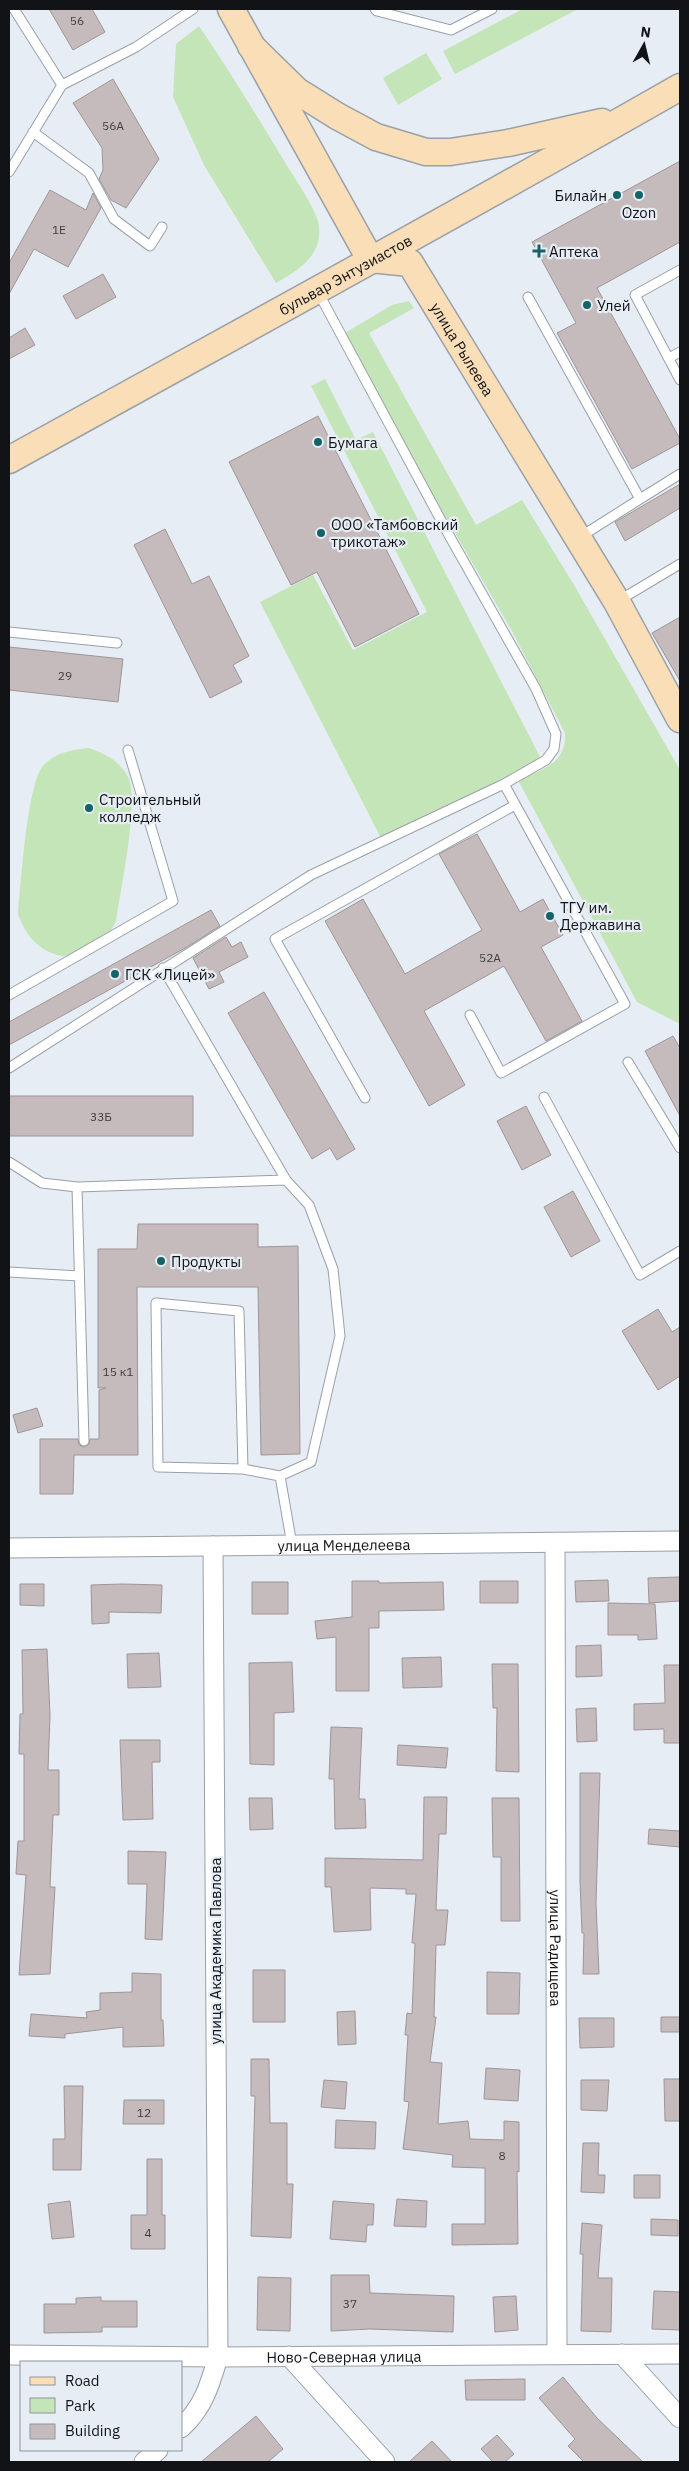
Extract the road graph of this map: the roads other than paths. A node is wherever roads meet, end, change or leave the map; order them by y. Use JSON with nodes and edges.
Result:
{"nodes":[{"id":1,"x":14,"y":9,"type":"edge"},
{"id":2,"x":193,"y":9,"type":"edge"},
{"id":3,"x":231,"y":9,"type":"edge"},
{"id":4,"x":375,"y":9,"type":"edge"},
{"id":5,"x":492,"y":9,"type":"edge"},
{"id":6,"x":250,"y":46,"type":"junction"},
{"id":7,"x":62,"y":85,"type":"junction"},
{"id":8,"x":680,"y":87,"type":"edge"},
{"id":9,"x":630,"y":115,"type":"junction"},
{"id":10,"x":33,"y":132,"type":"junction"},
{"id":11,"x":9,"y":172,"type":"edge"},
{"id":12,"x":162,"y":227,"type":"dead end"},
{"id":13,"x":370,"y":260,"type":"junction"},
{"id":14,"x":680,"y":270,"type":"edge"},
{"id":15,"x":316,"y":289,"type":"junction"},
{"id":16,"x":528,"y":297,"type":"dead end"},
{"id":17,"x":680,"y":352,"type":"edge"},
{"id":18,"x":668,"y":358,"type":"junction"},
{"id":19,"x":680,"y":380,"type":"edge"},
{"id":20,"x":9,"y":460,"type":"edge"},
{"id":21,"x":680,"y":474,"type":"edge"},
{"id":22,"x":640,"y":499,"type":"junction"},
{"id":23,"x":578,"y":538,"type":"junction"},
{"id":24,"x":680,"y":564,"type":"edge"},
{"id":25,"x":617,"y":602,"type":"junction"},
{"id":26,"x":9,"y":632,"type":"edge"},
{"id":27,"x":117,"y":643,"type":"dead end"},
{"id":28,"x":680,"y":719,"type":"edge"},
{"id":29,"x":128,"y":750,"type":"dead end"},
{"id":30,"x":504,"y":784,"type":"junction"},
{"id":31,"x":515,"y":805,"type":"junction"},
{"id":32,"x":163,"y":968,"type":"junction"},
{"id":33,"x":9,"y":995,"type":"edge"},
{"id":34,"x":470,"y":1015,"type":"dead end"},
{"id":35,"x":628,"y":1062,"type":"dead end"},
{"id":36,"x":9,"y":1068,"type":"edge"},
{"id":37,"x":544,"y":1097,"type":"dead end"},
{"id":38,"x":365,"y":1098,"type":"dead end"},
{"id":39,"x":680,"y":1148,"type":"edge"},
{"id":40,"x":9,"y":1162,"type":"edge"},
{"id":41,"x":286,"y":1180,"type":"junction"},
{"id":42,"x":77,"y":1188,"type":"junction"},
{"id":43,"x":680,"y":1251,"type":"edge"},
{"id":44,"x":9,"y":1272,"type":"edge"},
{"id":45,"x":79,"y":1276,"type":"junction"},
{"id":46,"x":84,"y":1441,"type":"dead end"},
{"id":47,"x":243,"y":1469,"type":"junction"},
{"id":48,"x":280,"y":1476,"type":"junction"},
{"id":49,"x":680,"y":1542,"type":"edge"},
{"id":50,"x":554,"y":1543,"type":"junction"},
{"id":51,"x":292,"y":1545,"type":"junction"},
{"id":52,"x":213,"y":1546,"type":"junction"},
{"id":53,"x":9,"y":1548,"type":"edge"},
{"id":54,"x":557,"y":2353,"type":"junction"},
{"id":55,"x":9,"y":2354,"type":"edge"},
{"id":56,"x":622,"y":2354,"type":"junction"},
{"id":57,"x":680,"y":2354,"type":"edge"},
{"id":58,"x":289,"y":2356,"type":"junction"},
{"id":59,"x":218,"y":2357,"type":"junction"},
{"id":60,"x":680,"y":2418,"type":"edge"},
{"id":61,"x":182,"y":2427,"type":"edge"},
{"id":62,"x":157,"y":2451,"type":"edge"},
{"id":63,"x":144,"y":2462,"type":"edge"},
{"id":64,"x":385,"y":2462,"type":"edge"}],
"edges":[{"from":1,"to":7,"type":"lane"},
{"from":2,"to":7,"type":"lane"},
{"from":3,"to":6,"type":"main road"},
{"from":4,"to":5,"type":"lane"},
{"from":6,"to":9,"type":"main road"},
{"from":6,"to":13,"type":"main road"},
{"from":7,"to":10,"type":"lane"},
{"from":8,"to":9,"type":"main road","name":"бульвар Энтузиастов"},
{"from":9,"to":13,"type":"main road","name":"бульвар Энтузиастов"},
{"from":10,"to":11,"type":"lane"},
{"from":10,"to":12,"type":"lane"},
{"from":13,"to":15,"type":"main road","name":"бульвар Энтузиастов"},
{"from":13,"to":23,"type":"main road","name":"улица Рылеева"},
{"from":14,"to":18,"type":"lane"},
{"from":15,"to":20,"type":"main road","name":"бульвар Энтузиастов"},
{"from":15,"to":30,"type":"lane"},
{"from":16,"to":22,"type":"lane"},
{"from":17,"to":18,"type":"lane"},
{"from":18,"to":19,"type":"lane"},
{"from":21,"to":22,"type":"lane"},
{"from":22,"to":23,"type":"lane"},
{"from":23,"to":25,"type":"main road","name":"улица Рылеева"},
{"from":24,"to":25,"type":"lane"},
{"from":25,"to":28,"type":"main road","name":"улица Рылеева"},
{"from":26,"to":27,"type":"lane"},
{"from":29,"to":33,"type":"lane"},
{"from":30,"to":31,"type":"lane"},
{"from":30,"to":32,"type":"lane"},
{"from":31,"to":34,"type":"lane"},
{"from":31,"to":38,"type":"lane"},
{"from":32,"to":36,"type":"lane"},
{"from":32,"to":41,"type":"lane"},
{"from":35,"to":39,"type":"lane"},
{"from":37,"to":43,"type":"lane"},
{"from":40,"to":42,"type":"lane"},
{"from":41,"to":42,"type":"lane"},
{"from":41,"to":48,"type":"lane"},
{"from":42,"to":45,"type":"lane"},
{"from":44,"to":45,"type":"lane"},
{"from":45,"to":46,"type":"lane"},
{"from":47,"to":47,"type":"lane"},
{"from":47,"to":48,"type":"lane"},
{"from":48,"to":51,"type":"lane"},
{"from":49,"to":50,"type":"street","name":"улица Менделеева"},
{"from":50,"to":51,"type":"street","name":"улица Менделеева"},
{"from":50,"to":54,"type":"street","name":"улица Радищева"},
{"from":51,"to":52,"type":"street","name":"улица Менделеева"},
{"from":52,"to":53,"type":"street","name":"улица Менделеева"},
{"from":52,"to":59,"type":"street","name":"улица Академика Павлова"},
{"from":54,"to":56,"type":"street","name":"Ново-Северная улица"},
{"from":54,"to":58,"type":"street","name":"Ново-Северная улица"},
{"from":55,"to":59,"type":"street","name":"Ново-Северная улица"},
{"from":56,"to":57,"type":"street","name":"Ново-Северная улица"},
{"from":56,"to":60,"type":"street"},
{"from":58,"to":59,"type":"street","name":"Ново-Северная улица"},
{"from":58,"to":64,"type":"street"},
{"from":59,"to":61,"type":"street","name":"улица Академика Павлова"},
{"from":62,"to":63,"type":"street"}]}
